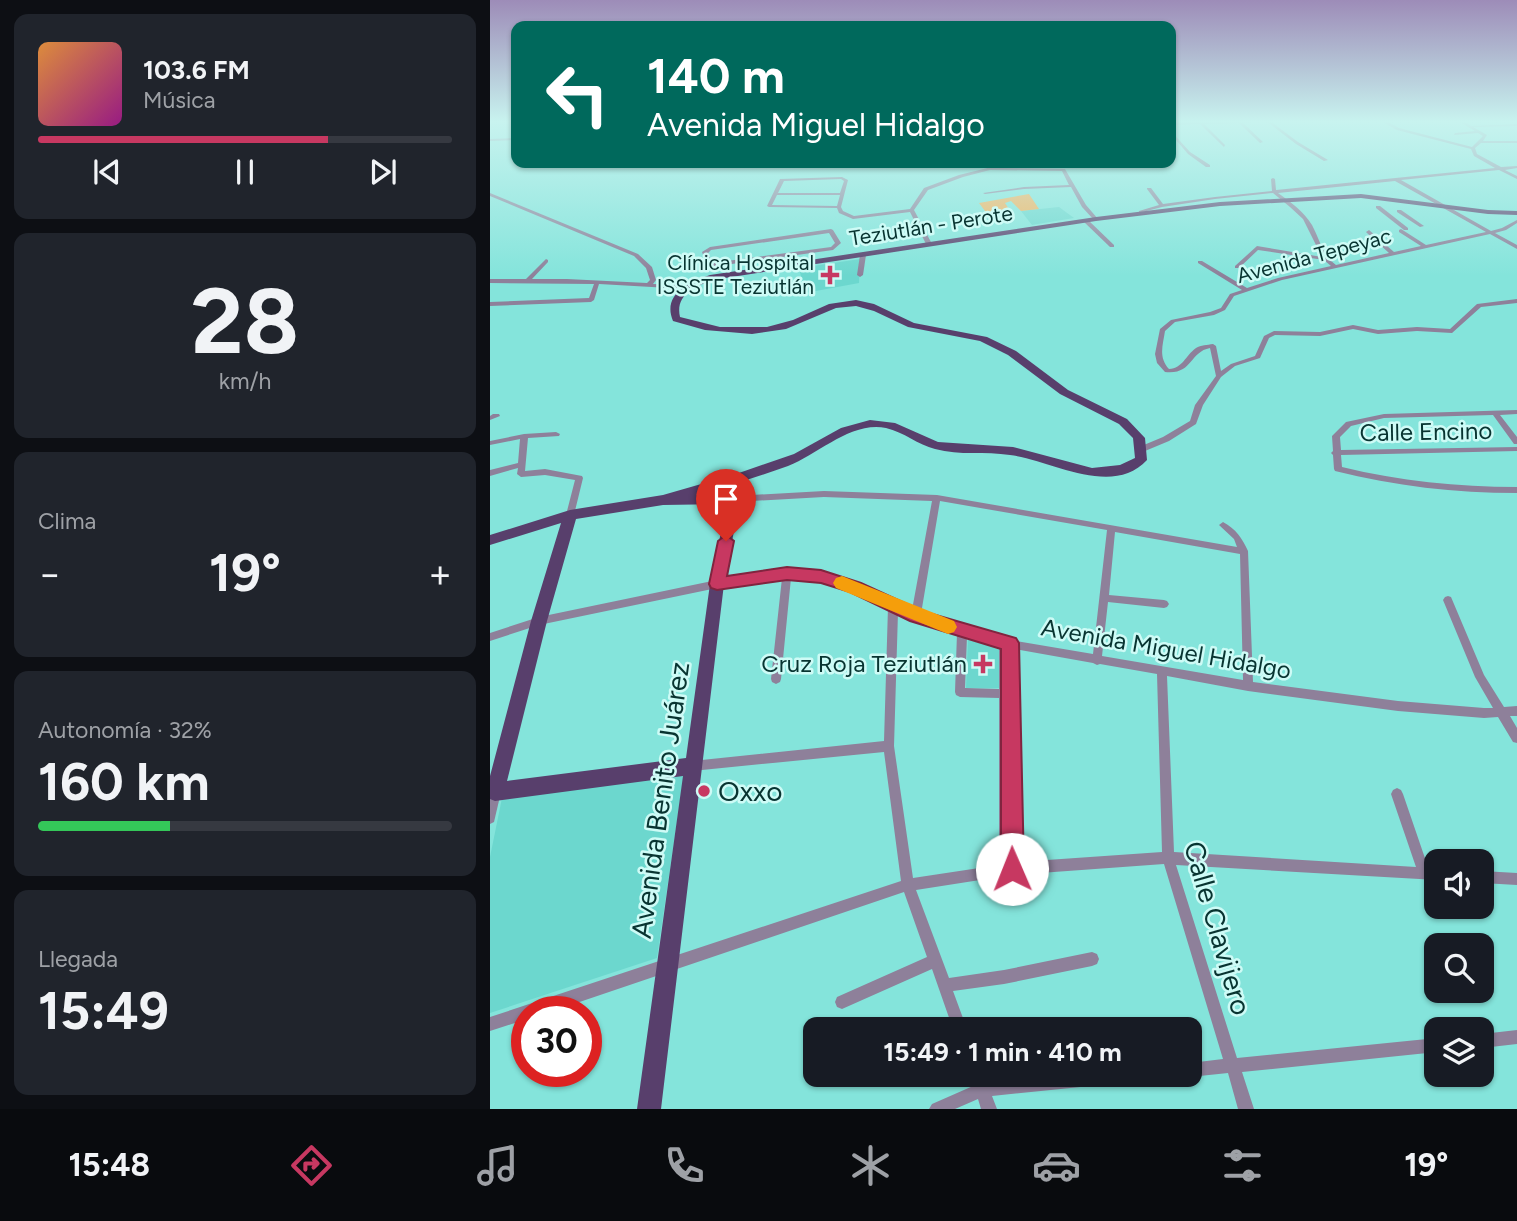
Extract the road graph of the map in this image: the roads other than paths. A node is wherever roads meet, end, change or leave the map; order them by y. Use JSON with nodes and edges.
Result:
{"nodes":[{"id":1,"x":975,"y":173,"type":"edge"},
{"id":2,"x":1065,"y":173,"type":"edge"},
{"id":3,"x":1464,"y":173,"type":"edge"},
{"id":4,"x":1273,"y":179,"type":"dead end"},
{"id":5,"x":1397,"y":180,"type":"junction"},
{"id":6,"x":1072,"y":186,"type":"junction"},
{"id":7,"x":1149,"y":189,"type":"dead end"},
{"id":8,"x":1274,"y":192,"type":"junction"},
{"id":9,"x":985,"y":193,"type":"dead end"},
{"id":10,"x":490,"y":194,"type":"edge"},
{"id":11,"x":775,"y":194,"type":"junction"},
{"id":12,"x":842,"y":194,"type":"junction"},
{"id":13,"x":1285,"y":200,"type":"junction"},
{"id":14,"x":1162,"y":206,"type":"junction"},
{"id":15,"x":839,"y":207,"type":"junction"},
{"id":16,"x":1378,"y":207,"type":"dead end"},
{"id":17,"x":1439,"y":209,"type":"junction"},
{"id":18,"x":912,"y":210,"type":"junction"},
{"id":19,"x":1399,"y":211,"type":"dead end"},
{"id":20,"x":1141,"y":212,"type":"junction"},
{"id":21,"x":1517,"y":213,"type":"edge"},
{"id":22,"x":1096,"y":219,"type":"junction"},
{"id":23,"x":1085,"y":220,"type":"junction"},
{"id":24,"x":1517,"y":221,"type":"edge"},
{"id":25,"x":1406,"y":229,"type":"junction"},
{"id":26,"x":1369,"y":232,"type":"dead end"},
{"id":27,"x":1488,"y":233,"type":"junction"},
{"id":28,"x":779,"y":239,"type":"junction"},
{"id":29,"x":929,"y":244,"type":"junction"},
{"id":30,"x":1112,"y":246,"type":"dead end"},
{"id":31,"x":1424,"y":246,"type":"junction"},
{"id":32,"x":1517,"y":247,"type":"edge"},
{"id":33,"x":1392,"y":254,"type":"junction"},
{"id":34,"x":784,"y":255,"type":"junction"},
{"id":35,"x":863,"y":255,"type":"junction"},
{"id":36,"x":1323,"y":259,"type":"junction"},
{"id":37,"x":546,"y":261,"type":"dead end"},
{"id":38,"x":1200,"y":262,"type":"dead end"},
{"id":39,"x":786,"y":266,"type":"junction"},
{"id":40,"x":1334,"y":266,"type":"junction"},
{"id":41,"x":1237,"y":267,"type":"dead end"},
{"id":42,"x":860,"y":275,"type":"dead end"},
{"id":43,"x":528,"y":280,"type":"junction"},
{"id":44,"x":490,"y":281,"type":"edge"},
{"id":45,"x":597,"y":284,"type":"junction"},
{"id":46,"x":648,"y":286,"type":"junction"},
{"id":47,"x":687,"y":287,"type":"junction"},
{"id":48,"x":1246,"y":290,"type":"junction"},
{"id":49,"x":1517,"y":301,"type":"edge"},
{"id":50,"x":490,"y":304,"type":"edge"},
{"id":51,"x":1219,"y":376,"type":"junction"},
{"id":52,"x":1517,"y":412,"type":"edge"},
{"id":53,"x":1495,"y":413,"type":"junction"},
{"id":54,"x":556,"y":434,"type":"dead end"},
{"id":55,"x":524,"y":436,"type":"junction"},
{"id":56,"x":1517,"y":442,"type":"edge"},
{"id":57,"x":490,"y":443,"type":"edge"},
{"id":58,"x":1142,"y":449,"type":"junction"},
{"id":59,"x":1517,"y":449,"type":"edge"},
{"id":60,"x":1335,"y":453,"type":"junction"},
{"id":61,"x":520,"y":464,"type":"junction"},
{"id":62,"x":490,"y":473,"type":"edge"},
{"id":63,"x":1517,"y":490,"type":"edge"},
{"id":64,"x":937,"y":498,"type":"junction"},
{"id":65,"x":734,"y":499,"type":"junction"},
{"id":66,"x":663,"y":500,"type":"junction"},
{"id":67,"x":570,"y":515,"type":"junction"},
{"id":68,"x":1223,"y":525,"type":"dead end"},
{"id":69,"x":1111,"y":529,"type":"junction"},
{"id":70,"x":490,"y":540,"type":"edge"},
{"id":71,"x":1244,"y":551,"type":"junction"},
{"id":72,"x":787,"y":574,"type":"junction"},
{"id":73,"x":717,"y":584,"type":"junction"},
{"id":74,"x":1104,"y":598,"type":"junction"},
{"id":75,"x":1448,"y":600,"type":"dead end"},
{"id":76,"x":1164,"y":604,"type":"dead end"},
{"id":77,"x":893,"y":606,"type":"junction"},
{"id":78,"x":916,"y":616,"type":"junction"},
{"id":79,"x":538,"y":621,"type":"junction"},
{"id":80,"x":963,"y":632,"type":"junction"},
{"id":81,"x":490,"y":637,"type":"edge"},
{"id":82,"x":1007,"y":643,"type":"junction"},
{"id":83,"x":1097,"y":661,"type":"junction"},
{"id":84,"x":1162,"y":672,"type":"junction"},
{"id":85,"x":776,"y":679,"type":"dead end"},
{"id":86,"x":1248,"y":687,"type":"junction"},
{"id":87,"x":1007,"y":692,"type":"junction"},
{"id":88,"x":1517,"y":711,"type":"edge"},
{"id":89,"x":1501,"y":713,"type":"junction"},
{"id":90,"x":1517,"y":738,"type":"edge"},
{"id":91,"x":889,"y":747,"type":"junction"},
{"id":92,"x":692,"y":766,"type":"junction"},
{"id":93,"x":493,"y":792,"type":"edge"},
{"id":94,"x":1397,"y":794,"type":"dead end"},
{"id":95,"x":490,"y":818,"type":"edge"},
{"id":96,"x":1168,"y":858,"type":"junction"},
{"id":97,"x":1424,"y":859,"type":"edge"},
{"id":98,"x":1009,"y":870,"type":"junction"},
{"id":99,"x":1424,"y":874,"type":"edge"},
{"id":100,"x":1494,"y":878,"type":"edge"},
{"id":101,"x":1517,"y":879,"type":"edge"},
{"id":102,"x":908,"y":885,"type":"junction"},
{"id":103,"x":1092,"y":959,"type":"dead end"},
{"id":104,"x":935,"y":961,"type":"junction"},
{"id":105,"x":666,"y":967,"type":"junction"},
{"id":106,"x":944,"y":985,"type":"junction"},
{"id":107,"x":577,"y":996,"type":"edge"},
{"id":108,"x":842,"y":1002,"type":"dead end"},
{"id":109,"x":511,"y":1017,"type":"edge"},
{"id":110,"x":956,"y":1017,"type":"edge"},
{"id":111,"x":490,"y":1024,"type":"edge"},
{"id":112,"x":1517,"y":1037,"type":"edge"},
{"id":113,"x":1494,"y":1040,"type":"edge"},
{"id":114,"x":1424,"y":1046,"type":"edge"},
{"id":115,"x":1233,"y":1065,"type":"junction"},
{"id":116,"x":1202,"y":1069,"type":"edge"},
{"id":117,"x":981,"y":1087,"type":"edge"},
{"id":118,"x":1012,"y":1087,"type":"edge"},
{"id":119,"x":982,"y":1090,"type":"junction"},
{"id":120,"x":649,"y":1109,"type":"edge"},
{"id":121,"x":937,"y":1109,"type":"edge"},
{"id":122,"x":989,"y":1109,"type":"edge"},
{"id":123,"x":1246,"y":1109,"type":"edge"}],
"edges":[{"from":1,"to":18,"type":"street"},
{"from":2,"to":6,"type":"street"},
{"from":3,"to":5,"type":"street"},
{"from":4,"to":8,"type":"street"},
{"from":5,"to":8,"type":"street"},
{"from":5,"to":17,"type":"street"},
{"from":6,"to":9,"type":"street"},
{"from":6,"to":22,"type":"street"},
{"from":7,"to":14,"type":"street"},
{"from":8,"to":13,"type":"street"},
{"from":8,"to":14,"type":"street"},
{"from":10,"to":46,"type":"street"},
{"from":11,"to":12,"type":"street"},
{"from":11,"to":12,"type":"street"},
{"from":11,"to":15,"type":"street"},
{"from":12,"to":15,"type":"street"},
{"from":13,"to":17,"type":"main road","name":"Teziutlán - Perote"},
{"from":13,"to":20,"type":"main road","name":"Teziutlán - Perote"},
{"from":13,"to":36,"type":"street"},
{"from":14,"to":20,"type":"street"},
{"from":15,"to":18,"type":"street"},
{"from":16,"to":25,"type":"street"},
{"from":17,"to":21,"type":"main road","name":"Teziutlán - Perote"},
{"from":17,"to":27,"type":"street"},
{"from":18,"to":29,"type":"street"},
{"from":19,"to":25,"type":"street"},
{"from":20,"to":22,"type":"main road","name":"Teziutlán - Perote"},
{"from":22,"to":23,"type":"main road","name":"Teziutlán - Perote"},
{"from":23,"to":29,"type":"main road","name":"Teziutlán - Perote"},
{"from":23,"to":30,"type":"street"},
{"from":24,"to":27,"type":"street","name":"Avenida Tepeyac"},
{"from":25,"to":31,"type":"street"},
{"from":26,"to":33,"type":"street"},
{"from":27,"to":31,"type":"street","name":"Avenida Tepeyac"},
{"from":27,"to":32,"type":"street"},
{"from":28,"to":34,"type":"street"},
{"from":28,"to":34,"type":"street"},
{"from":28,"to":34,"type":"street"},
{"from":29,"to":35,"type":"main road","name":"Teziutlán - Perote"},
{"from":31,"to":33,"type":"street","name":"Avenida Tepeyac"},
{"from":33,"to":40,"type":"street","name":"Avenida Tepeyac"},
{"from":34,"to":39,"type":"street"},
{"from":35,"to":39,"type":"main road","name":"Teziutlán - Perote"},
{"from":35,"to":42,"type":"street"},
{"from":36,"to":40,"type":"street"},
{"from":36,"to":41,"type":"street"},
{"from":37,"to":43,"type":"street"},
{"from":38,"to":48,"type":"street"},
{"from":39,"to":47,"type":"main road","name":"Teziutlán - Perote"},
{"from":40,"to":48,"type":"street","name":"Avenida Tepeyac"},
{"from":43,"to":44,"type":"street"},
{"from":43,"to":45,"type":"street"},
{"from":45,"to":46,"type":"street"},
{"from":45,"to":50,"type":"street"},
{"from":46,"to":47,"type":"street"},
{"from":47,"to":58,"type":"main road"},
{"from":48,"to":51,"type":"street","name":"Avenida Tepeyac"},
{"from":49,"to":51,"type":"street"},
{"from":51,"to":58,"type":"street"},
{"from":52,"to":53,"type":"street"},
{"from":53,"to":56,"type":"street"},
{"from":53,"to":60,"type":"street"},
{"from":54,"to":55,"type":"street"},
{"from":55,"to":57,"type":"street"},
{"from":55,"to":61,"type":"street"},
{"from":58,"to":66,"type":"main road"},
{"from":59,"to":60,"type":"street","name":"Calle Encino"},
{"from":60,"to":63,"type":"street"},
{"from":61,"to":62,"type":"street"},
{"from":61,"to":67,"type":"street"},
{"from":64,"to":65,"type":"street"},
{"from":64,"to":69,"type":"street"},
{"from":64,"to":78,"type":"street"},
{"from":65,"to":66,"type":"main road"},
{"from":65,"to":73,"type":"main road","name":"Avenida Benito Juárez"},
{"from":66,"to":67,"type":"main road"},
{"from":67,"to":70,"type":"main road"},
{"from":67,"to":79,"type":"main road"},
{"from":68,"to":71,"type":"street"},
{"from":69,"to":71,"type":"street"},
{"from":69,"to":74,"type":"street"},
{"from":71,"to":86,"type":"street"},
{"from":72,"to":73,"type":"street","name":"Avenida Miguel Hidalgo"},
{"from":72,"to":77,"type":"street","name":"Avenida Miguel Hidalgo"},
{"from":72,"to":85,"type":"street"},
{"from":73,"to":79,"type":"street","name":"Avenida Miguel Hidalgo"},
{"from":73,"to":92,"type":"main road","name":"Avenida Benito Juárez"},
{"from":74,"to":76,"type":"street"},
{"from":74,"to":83,"type":"street"},
{"from":75,"to":89,"type":"street"},
{"from":77,"to":78,"type":"street","name":"Avenida Miguel Hidalgo"},
{"from":77,"to":91,"type":"street"},
{"from":78,"to":80,"type":"street","name":"Avenida Miguel Hidalgo"},
{"from":79,"to":81,"type":"street","name":"Avenida Miguel Hidalgo"},
{"from":79,"to":93,"type":"main road"},
{"from":80,"to":82,"type":"street","name":"Avenida Miguel Hidalgo"},
{"from":80,"to":87,"type":"street"},
{"from":82,"to":83,"type":"street","name":"Avenida Miguel Hidalgo"},
{"from":82,"to":87,"type":"street"},
{"from":83,"to":84,"type":"street","name":"Avenida Miguel Hidalgo"},
{"from":84,"to":86,"type":"street","name":"Avenida Miguel Hidalgo"},
{"from":84,"to":96,"type":"street","name":"Calle Clavijero"},
{"from":86,"to":89,"type":"street","name":"Avenida Miguel Hidalgo"},
{"from":87,"to":98,"type":"street"},
{"from":88,"to":89,"type":"street","name":"Avenida Miguel Hidalgo"},
{"from":89,"to":90,"type":"street"},
{"from":91,"to":92,"type":"street"},
{"from":91,"to":102,"type":"street"},
{"from":92,"to":93,"type":"main road"},
{"from":92,"to":105,"type":"main road","name":"Avenida Benito Juárez"},
{"from":93,"to":95,"type":"street"},
{"from":94,"to":97,"type":"street"},
{"from":96,"to":98,"type":"street"},
{"from":96,"to":99,"type":"street"},
{"from":96,"to":115,"type":"street","name":"Calle Clavijero"},
{"from":98,"to":102,"type":"street"},
{"from":100,"to":101,"type":"street"},
{"from":102,"to":104,"type":"street"},
{"from":102,"to":105,"type":"street"},
{"from":103,"to":106,"type":"street"},
{"from":104,"to":106,"type":"street"},
{"from":104,"to":108,"type":"street"},
{"from":105,"to":107,"type":"street"},
{"from":105,"to":120,"type":"main road","name":"Avenida Benito Juárez"},
{"from":106,"to":110,"type":"street"},
{"from":109,"to":111,"type":"street"},
{"from":112,"to":113,"type":"street"},
{"from":114,"to":115,"type":"street"},
{"from":115,"to":116,"type":"street"},
{"from":115,"to":123,"type":"street","name":"Calle Clavijero"},
{"from":117,"to":119,"type":"street"},
{"from":118,"to":119,"type":"street"},
{"from":119,"to":121,"type":"street"},
{"from":119,"to":122,"type":"street"}]}
